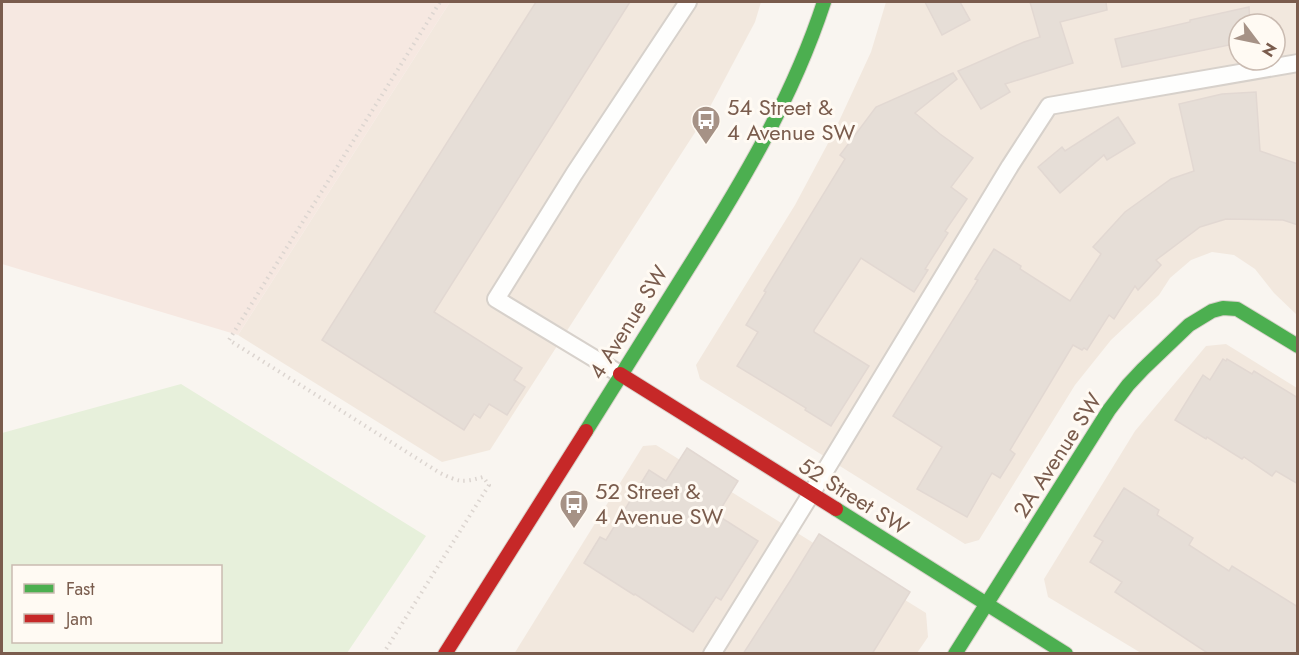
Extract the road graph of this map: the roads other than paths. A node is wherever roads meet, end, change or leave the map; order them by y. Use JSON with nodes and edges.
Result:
{"nodes":[{"id":1,"x":688,"y":2,"type":"edge"},
{"id":2,"x":824,"y":2,"type":"edge"},
{"id":3,"x":1298,"y":63,"type":"edge"},
{"id":4,"x":1298,"y":346,"type":"edge"},
{"id":5,"x":620,"y":374,"type":"junction"},
{"id":6,"x":811,"y":494,"type":"junction"},
{"id":7,"x":986,"y":604,"type":"junction"},
{"id":8,"x":445,"y":654,"type":"edge"},
{"id":9,"x":712,"y":654,"type":"edge"},
{"id":10,"x":955,"y":654,"type":"edge"},
{"id":11,"x":1066,"y":654,"type":"edge"}],
"edges":[{"from":1,"to":5,"type":"lane"},
{"from":2,"to":5,"type":"street","name":"4 Avenue SW"},
{"from":3,"to":6,"type":"lane"},
{"from":4,"to":7,"type":"street","name":"2A Avenue SW"},
{"from":5,"to":6,"type":"street","name":"52 Street SW"},
{"from":5,"to":8,"type":"street","name":"4 Avenue SW"},
{"from":6,"to":7,"type":"street","name":"52 Street SW"},
{"from":6,"to":9,"type":"lane"},
{"from":7,"to":10,"type":"street","name":"2A Avenue SW"},
{"from":7,"to":11,"type":"street","name":"52 Street SW"}]}
